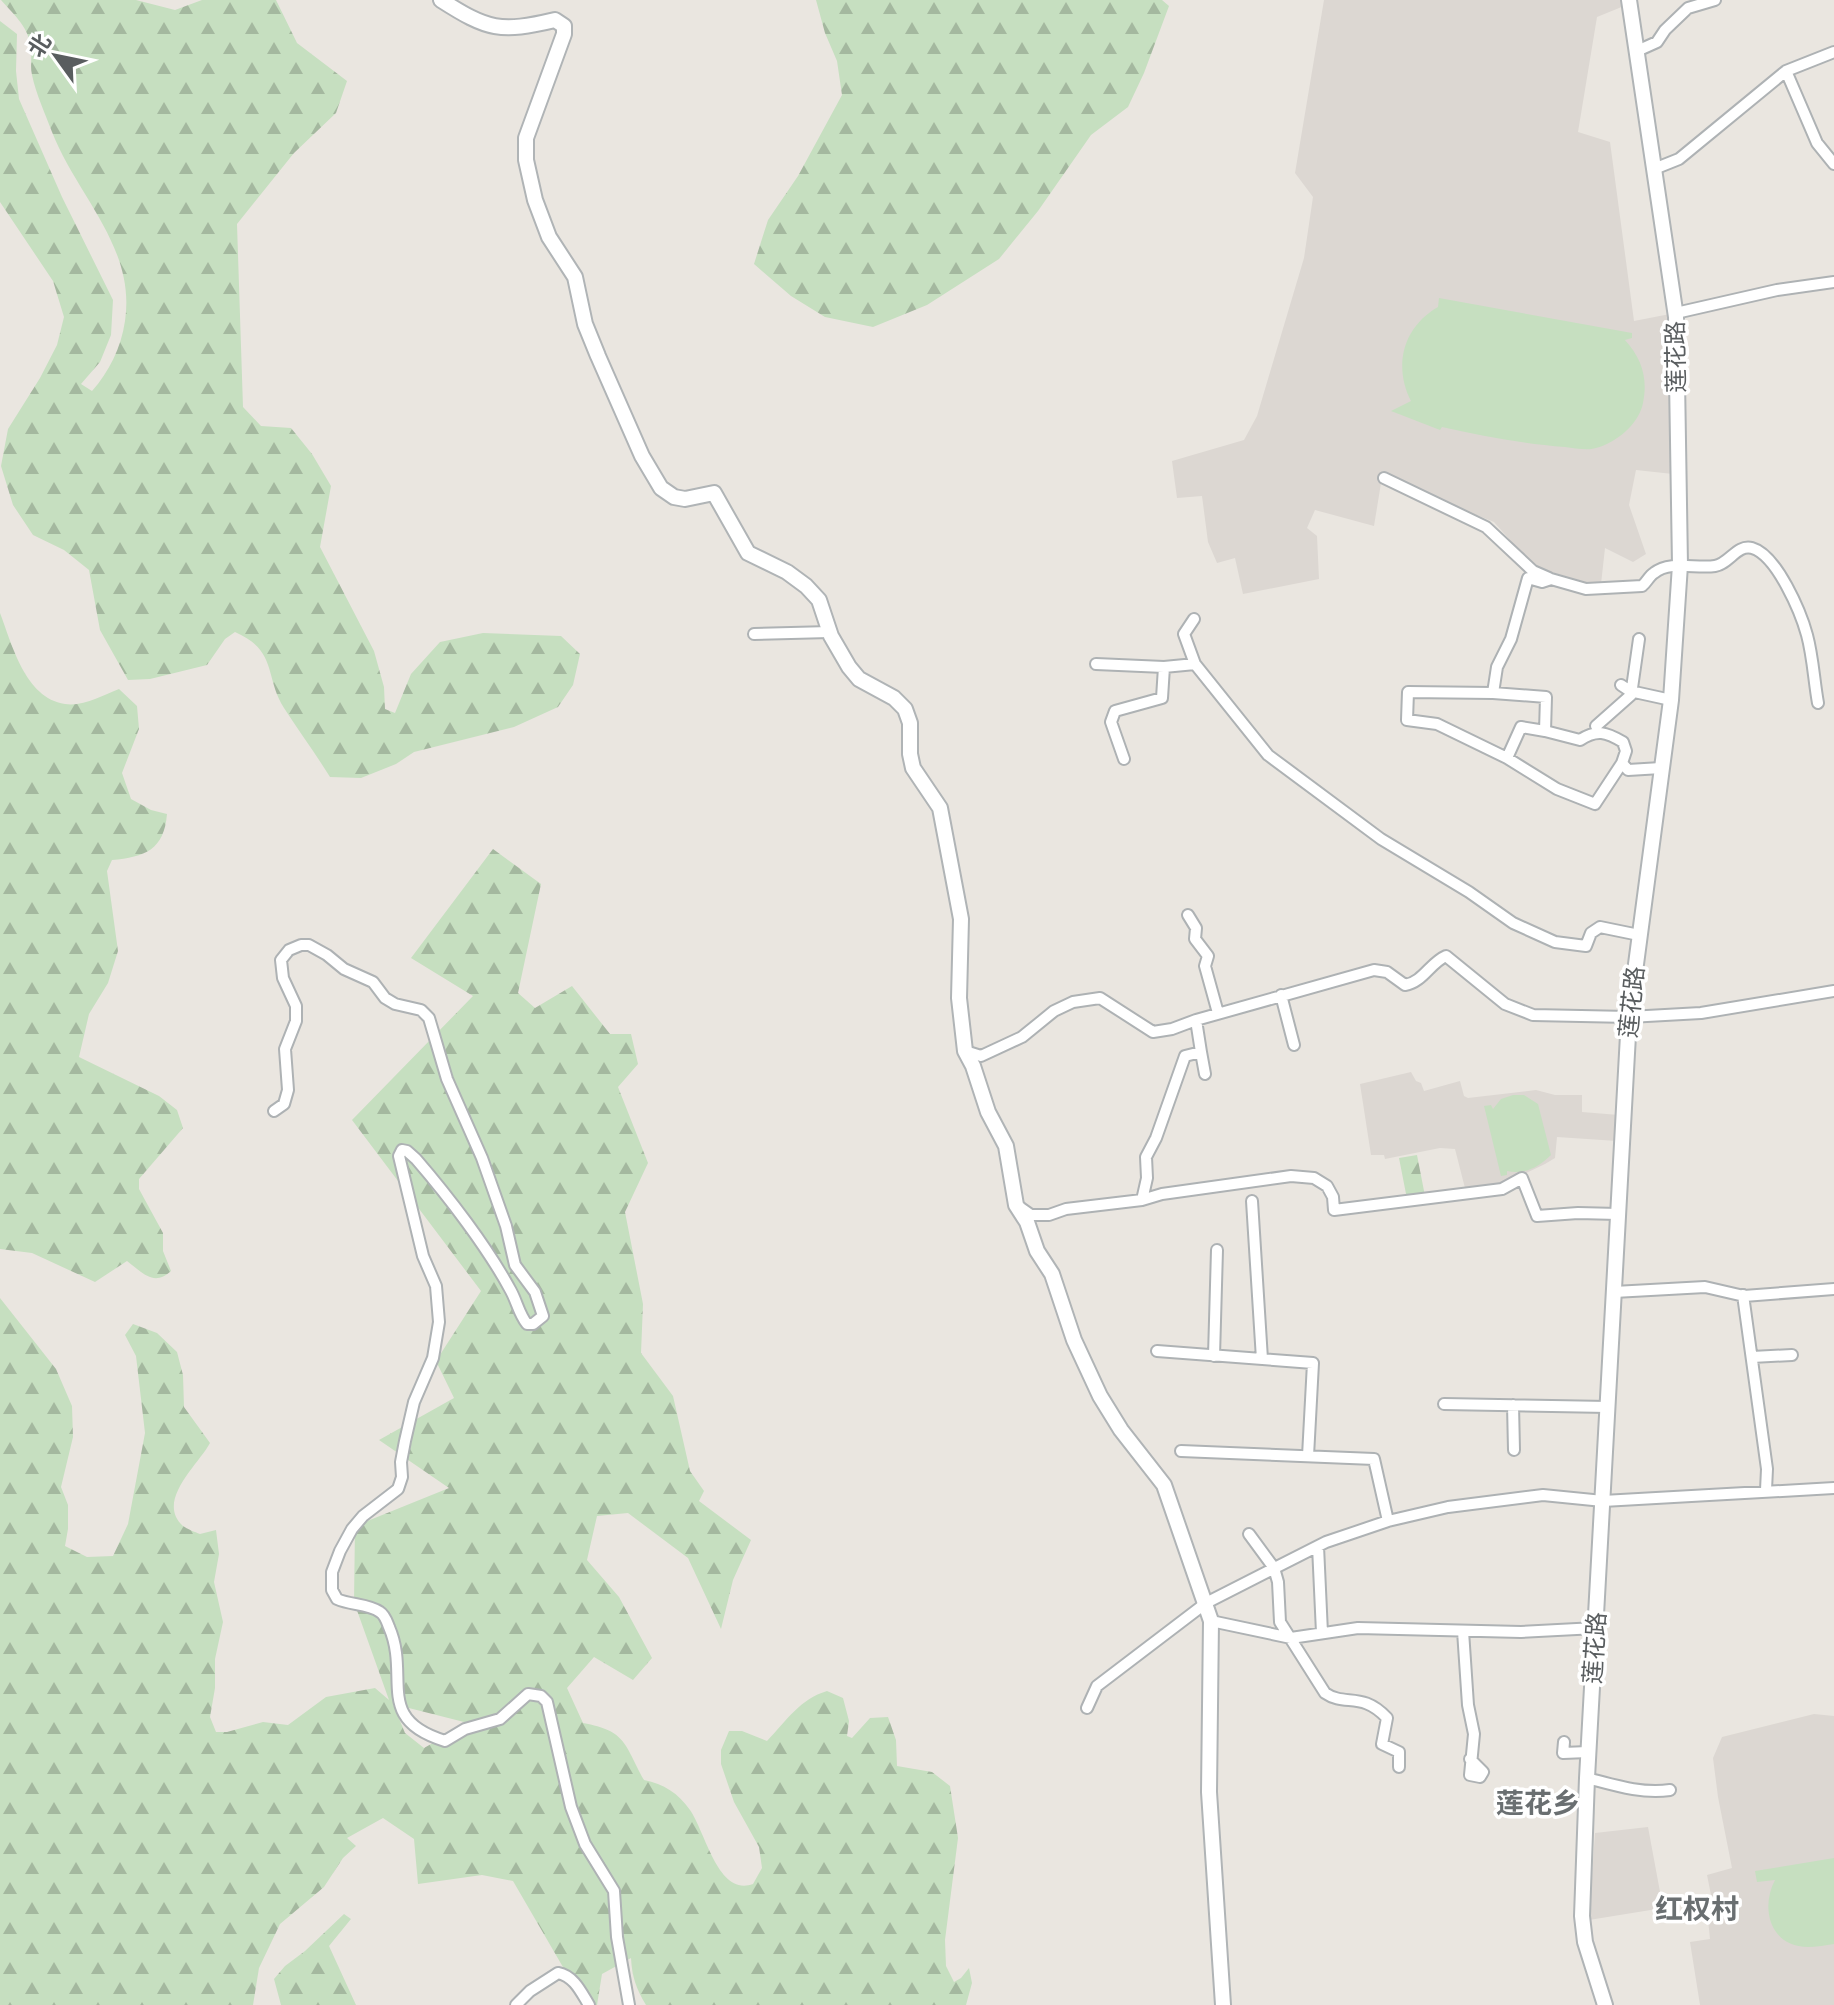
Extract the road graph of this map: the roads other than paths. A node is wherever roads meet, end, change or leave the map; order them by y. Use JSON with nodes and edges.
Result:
{"nodes":[{"id":1,"x":441,"y":0,"type":"edge"},
{"id":2,"x":1629,"y":0,"type":"edge"},
{"id":3,"x":1715,"y":0,"type":"edge"},
{"id":4,"x":1637,"y":51,"type":"junction"},
{"id":5,"x":1834,"y":52,"type":"edge"},
{"id":6,"x":1786,"y":71,"type":"junction"},
{"id":7,"x":1834,"y":164,"type":"edge"},
{"id":8,"x":1654,"y":169,"type":"junction"},
{"id":9,"x":1834,"y":282,"type":"edge"},
{"id":10,"x":1676,"y":313,"type":"junction"},
{"id":11,"x":1384,"y":478,"type":"dead end"},
{"id":12,"x":1680,"y":565,"type":"junction"},
{"id":13,"x":1551,"y":579,"type":"junction"},
{"id":14,"x":1194,"y":619,"type":"dead end"},
{"id":15,"x":830,"y":632,"type":"junction"},
{"id":16,"x":754,"y":634,"type":"dead end"},
{"id":17,"x":1639,"y":639,"type":"dead end"},
{"id":18,"x":1096,"y":664,"type":"dead end"},
{"id":19,"x":1195,"y":664,"type":"junction"},
{"id":20,"x":1164,"y":667,"type":"junction"},
{"id":21,"x":1621,"y":685,"type":"dead end"},
{"id":22,"x":1632,"y":692,"type":"junction"},
{"id":23,"x":1493,"y":693,"type":"junction"},
{"id":24,"x":1671,"y":700,"type":"junction"},
{"id":25,"x":1818,"y":703,"type":"dead end"},
{"id":26,"x":1596,"y":726,"type":"dead end"},
{"id":27,"x":1545,"y":731,"type":"junction"},
{"id":28,"x":1507,"y":758,"type":"junction"},
{"id":29,"x":1124,"y":759,"type":"dead end"},
{"id":30,"x":1622,"y":763,"type":"junction"},
{"id":31,"x":1661,"y":768,"type":"junction"},
{"id":32,"x":1188,"y":915,"type":"dead end"},
{"id":33,"x":1639,"y":935,"type":"junction"},
{"id":34,"x":1834,"y":991,"type":"edge"},
{"id":35,"x":1281,"y":995,"type":"junction"},
{"id":36,"x":1218,"y":1013,"type":"junction"},
{"id":37,"x":1629,"y":1017,"type":"junction"},
{"id":38,"x":1196,"y":1020,"type":"junction"},
{"id":39,"x":1294,"y":1045,"type":"dead end"},
{"id":40,"x":965,"y":1051,"type":"junction"},
{"id":41,"x":1201,"y":1052,"type":"junction"},
{"id":42,"x":1205,"y":1074,"type":"dead end"},
{"id":43,"x":274,"y":1111,"type":"dead end"},
{"id":44,"x":1142,"y":1200,"type":"junction"},
{"id":45,"x":1252,"y":1201,"type":"dead end"},
{"id":46,"x":1016,"y":1205,"type":"junction"},
{"id":47,"x":1618,"y":1214,"type":"junction"},
{"id":48,"x":1217,"y":1250,"type":"dead end"},
{"id":49,"x":1834,"y":1289,"type":"edge"},
{"id":50,"x":1614,"y":1292,"type":"junction"},
{"id":51,"x":1743,"y":1295,"type":"junction"},
{"id":52,"x":1157,"y":1351,"type":"dead end"},
{"id":53,"x":1792,"y":1355,"type":"dead end"},
{"id":54,"x":1214,"y":1356,"type":"junction"},
{"id":55,"x":1752,"y":1357,"type":"junction"},
{"id":56,"x":1262,"y":1359,"type":"junction"},
{"id":57,"x":1444,"y":1404,"type":"dead end"},
{"id":58,"x":1513,"y":1405,"type":"junction"},
{"id":59,"x":1608,"y":1407,"type":"junction"},
{"id":60,"x":1514,"y":1450,"type":"dead end"},
{"id":61,"x":1181,"y":1451,"type":"dead end"},
{"id":62,"x":1308,"y":1456,"type":"junction"},
{"id":63,"x":1834,"y":1488,"type":"edge"},
{"id":64,"x":1766,"y":1490,"type":"junction"},
{"id":65,"x":1603,"y":1501,"type":"junction"},
{"id":66,"x":1388,"y":1521,"type":"junction"},
{"id":67,"x":1249,"y":1534,"type":"dead end"},
{"id":68,"x":1318,"y":1546,"type":"junction"},
{"id":69,"x":1274,"y":1568,"type":"junction"},
{"id":70,"x":1206,"y":1603,"type":"junction"},
{"id":71,"x":1211,"y":1621,"type":"junction"},
{"id":72,"x":1596,"y":1628,"type":"junction"},
{"id":73,"x":1463,"y":1631,"type":"junction"},
{"id":74,"x":1322,"y":1633,"type":"junction"},
{"id":75,"x":1287,"y":1637,"type":"junction"},
{"id":76,"x":1087,"y":1708,"type":"dead end"},
{"id":77,"x":1564,"y":1742,"type":"dead end"},
{"id":78,"x":1588,"y":1752,"type":"junction"},
{"id":79,"x":1470,"y":1759,"type":"dead end"},
{"id":80,"x":1399,"y":1767,"type":"dead end"},
{"id":81,"x":1587,"y":1778,"type":"junction"},
{"id":82,"x":1670,"y":1790,"type":"dead end"},
{"id":83,"x":516,"y":2005,"type":"edge"},
{"id":84,"x":589,"y":2005,"type":"edge"},
{"id":85,"x":629,"y":2005,"type":"edge"},
{"id":86,"x":1223,"y":2005,"type":"edge"},
{"id":87,"x":1605,"y":2005,"type":"edge"}],
"edges":[{"from":1,"to":15,"type":"street"},
{"from":2,"to":4,"type":"street","name":"莲花路"},
{"from":3,"to":4,"type":"street"},
{"from":4,"to":8,"type":"street","name":"莲花路"},
{"from":5,"to":6,"type":"street"},
{"from":6,"to":7,"type":"street"},
{"from":6,"to":8,"type":"street"},
{"from":8,"to":10,"type":"street","name":"莲花路"},
{"from":9,"to":10,"type":"street"},
{"from":10,"to":12,"type":"street","name":"莲花路"},
{"from":11,"to":13,"type":"street"},
{"from":12,"to":13,"type":"street"},
{"from":12,"to":24,"type":"street","name":"莲花路"},
{"from":12,"to":25,"type":"street"},
{"from":13,"to":23,"type":"street"},
{"from":14,"to":19,"type":"street"},
{"from":15,"to":16,"type":"street"},
{"from":15,"to":40,"type":"street"},
{"from":17,"to":22,"type":"street"},
{"from":18,"to":20,"type":"street"},
{"from":19,"to":20,"type":"street"},
{"from":19,"to":33,"type":"street"},
{"from":20,"to":29,"type":"street"},
{"from":21,"to":22,"type":"street"},
{"from":22,"to":24,"type":"street"},
{"from":22,"to":26,"type":"street"},
{"from":23,"to":27,"type":"street"},
{"from":23,"to":28,"type":"street"},
{"from":24,"to":31,"type":"street","name":"莲花路"},
{"from":27,"to":28,"type":"street"},
{"from":27,"to":30,"type":"street"},
{"from":28,"to":30,"type":"street"},
{"from":30,"to":31,"type":"street"},
{"from":31,"to":33,"type":"street","name":"莲花路"},
{"from":32,"to":36,"type":"street"},
{"from":33,"to":37,"type":"street","name":"莲花路"},
{"from":34,"to":37,"type":"street"},
{"from":35,"to":36,"type":"street"},
{"from":35,"to":37,"type":"street"},
{"from":35,"to":39,"type":"street"},
{"from":36,"to":38,"type":"street"},
{"from":37,"to":47,"type":"street","name":"莲花路"},
{"from":38,"to":40,"type":"street"},
{"from":38,"to":41,"type":"street"},
{"from":40,"to":46,"type":"street"},
{"from":41,"to":42,"type":"street"},
{"from":41,"to":44,"type":"street"},
{"from":43,"to":85,"type":"street"},
{"from":44,"to":46,"type":"street"},
{"from":44,"to":47,"type":"street"},
{"from":45,"to":56,"type":"street"},
{"from":46,"to":70,"type":"street"},
{"from":47,"to":50,"type":"street","name":"莲花路"},
{"from":48,"to":54,"type":"street"},
{"from":49,"to":51,"type":"street"},
{"from":50,"to":51,"type":"street"},
{"from":50,"to":59,"type":"street","name":"莲花路"},
{"from":51,"to":55,"type":"street"},
{"from":52,"to":54,"type":"street"},
{"from":53,"to":55,"type":"street"},
{"from":54,"to":56,"type":"street"},
{"from":55,"to":64,"type":"street"},
{"from":56,"to":62,"type":"street"},
{"from":57,"to":58,"type":"street"},
{"from":58,"to":59,"type":"street"},
{"from":58,"to":60,"type":"street"},
{"from":59,"to":65,"type":"street","name":"莲花路"},
{"from":61,"to":62,"type":"street"},
{"from":62,"to":66,"type":"street"},
{"from":63,"to":64,"type":"street"},
{"from":64,"to":65,"type":"street"},
{"from":65,"to":66,"type":"street"},
{"from":65,"to":72,"type":"street","name":"莲花路"},
{"from":66,"to":68,"type":"street"},
{"from":67,"to":69,"type":"street"},
{"from":68,"to":69,"type":"street"},
{"from":68,"to":74,"type":"street"},
{"from":69,"to":70,"type":"street"},
{"from":69,"to":75,"type":"street"},
{"from":70,"to":71,"type":"street"},
{"from":70,"to":76,"type":"street"},
{"from":71,"to":75,"type":"street"},
{"from":71,"to":86,"type":"street"},
{"from":72,"to":73,"type":"street"},
{"from":72,"to":78,"type":"street","name":"莲花路"},
{"from":73,"to":74,"type":"street"},
{"from":73,"to":79,"type":"street"},
{"from":74,"to":75,"type":"street"},
{"from":75,"to":80,"type":"street"},
{"from":77,"to":78,"type":"street"},
{"from":78,"to":81,"type":"street","name":"莲花路"},
{"from":81,"to":82,"type":"street"},
{"from":81,"to":87,"type":"street","name":"莲花路"},
{"from":83,"to":84,"type":"street"}]}
